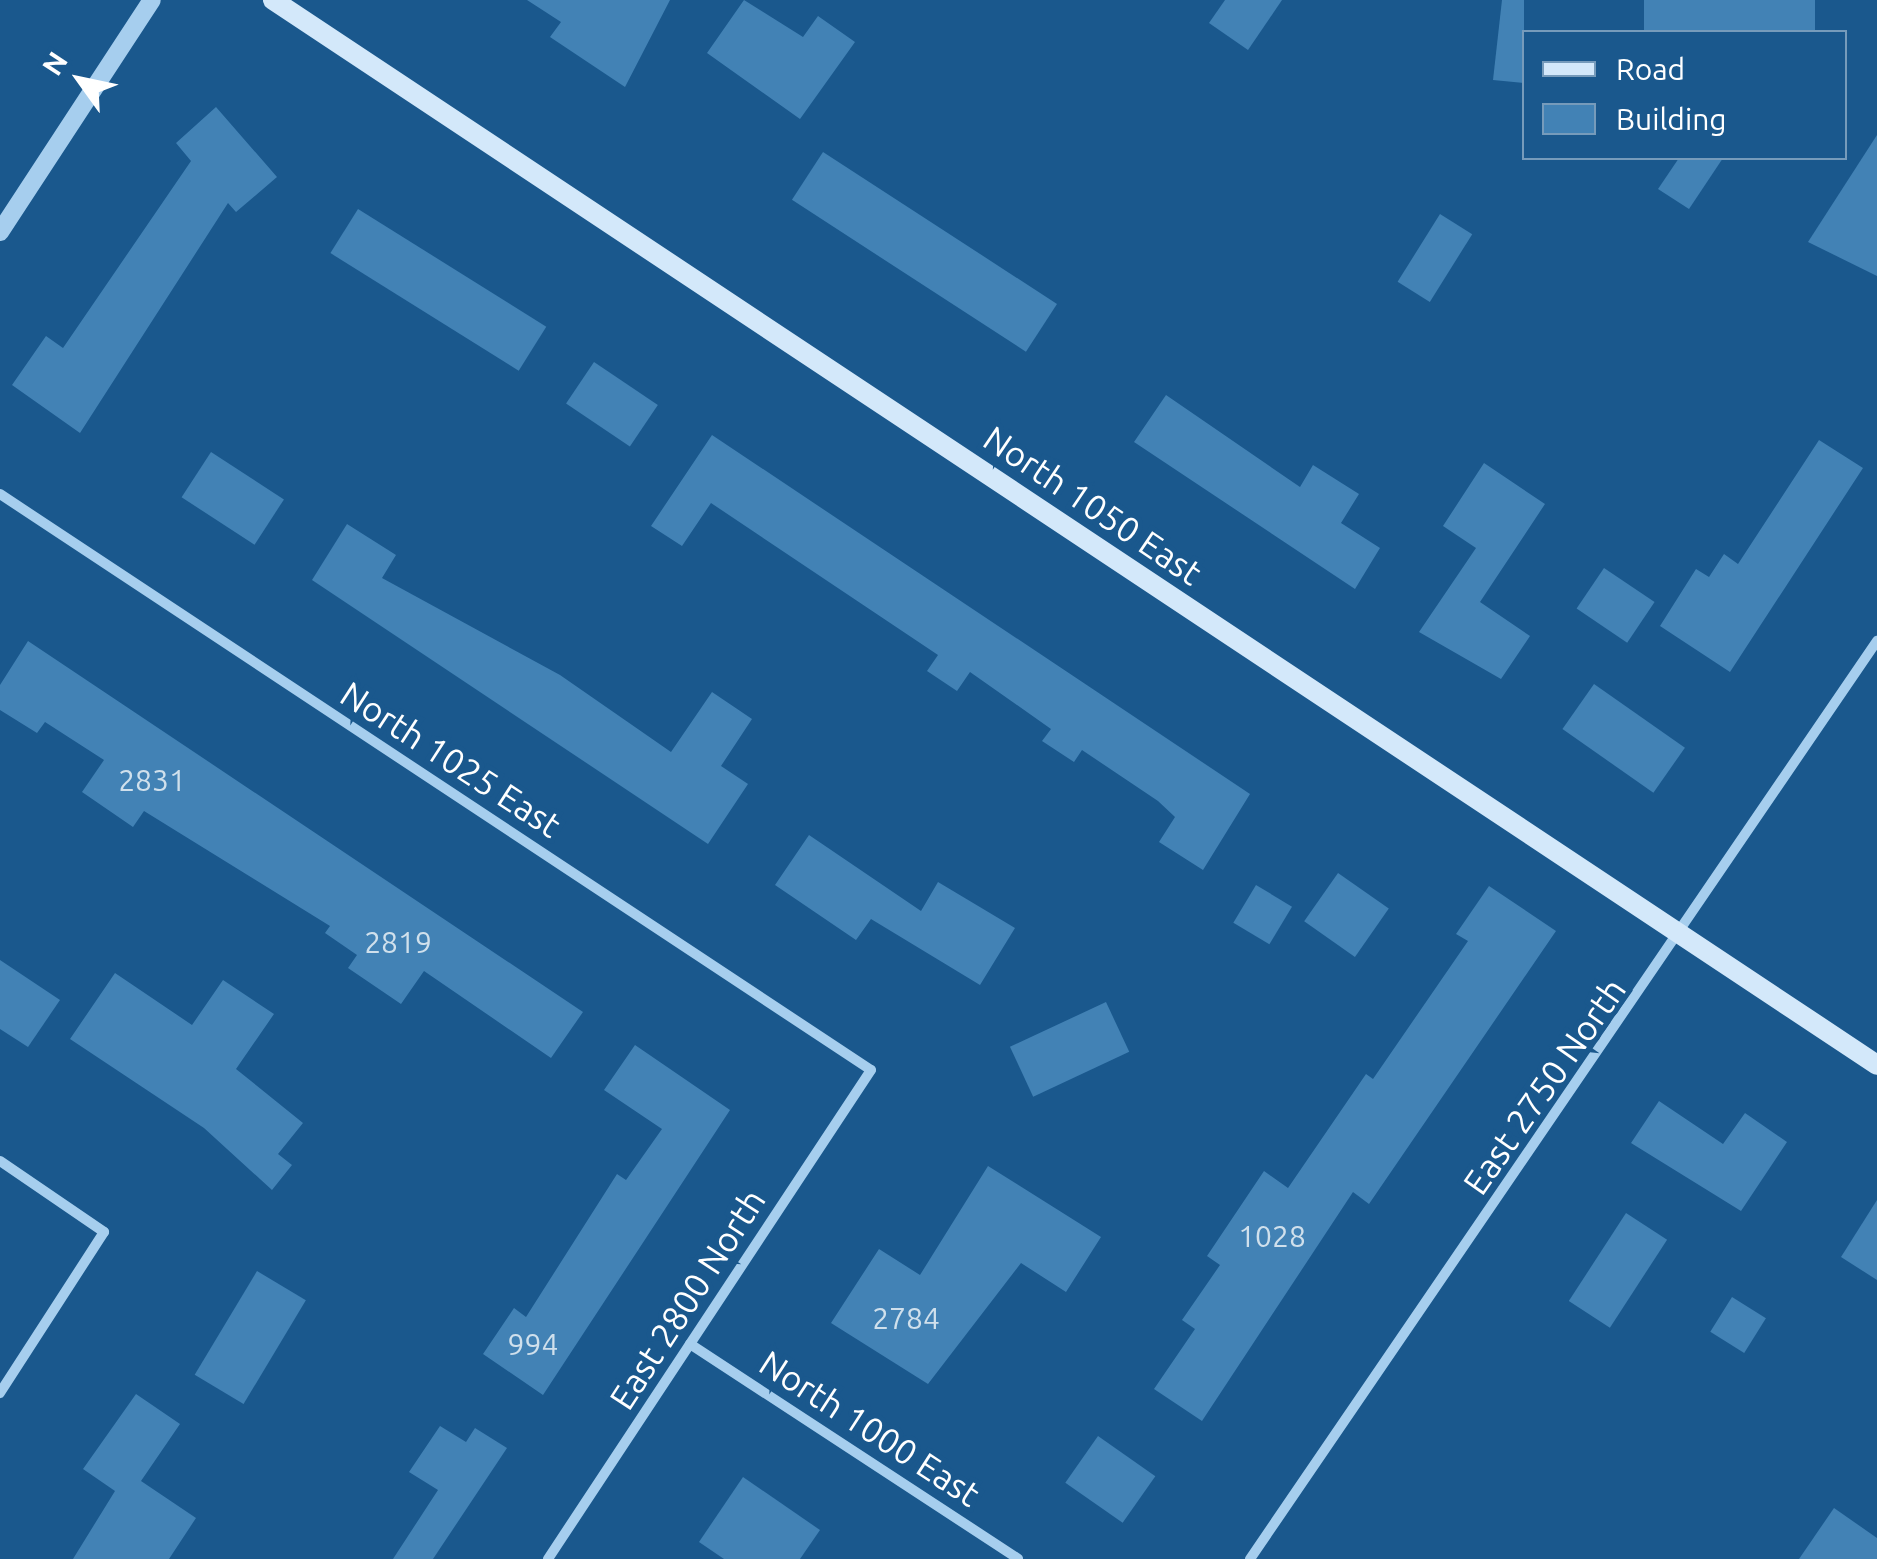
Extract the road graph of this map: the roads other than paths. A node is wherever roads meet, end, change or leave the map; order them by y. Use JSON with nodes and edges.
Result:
{"nodes":[{"id":1,"x":152,"y":0,"type":"edge"},
{"id":2,"x":273,"y":0,"type":"edge"},
{"id":3,"x":0,"y":232,"type":"edge"},
{"id":4,"x":0,"y":494,"type":"edge"},
{"id":5,"x":1877,"y":641,"type":"edge"},
{"id":6,"x":1681,"y":934,"type":"junction"},
{"id":7,"x":1877,"y":1065,"type":"edge"},
{"id":8,"x":871,"y":1070,"type":"joint"},
{"id":9,"x":0,"y":1160,"type":"edge"},
{"id":10,"x":690,"y":1344,"type":"junction"},
{"id":11,"x":0,"y":1394,"type":"edge"},
{"id":12,"x":548,"y":1559,"type":"edge"},
{"id":13,"x":1018,"y":1559,"type":"edge"},
{"id":14,"x":1250,"y":1559,"type":"edge"}],
"edges":[{"from":1,"to":3,"type":"street"},
{"from":2,"to":6,"type":"main road","name":"North 1050 East"},
{"from":4,"to":8,"type":"street","name":"North 1025 East"},
{"from":5,"to":6,"type":"street","name":"East 2750 North"},
{"from":6,"to":7,"type":"main road","name":"North 1050 East"},
{"from":6,"to":14,"type":"street","name":"East 2750 North"},
{"from":8,"to":10,"type":"street","name":"East 2800 North"},
{"from":9,"to":11,"type":"street"},
{"from":10,"to":12,"type":"street","name":"East 2800 North"},
{"from":10,"to":13,"type":"street","name":"North 1000 East"}]}
